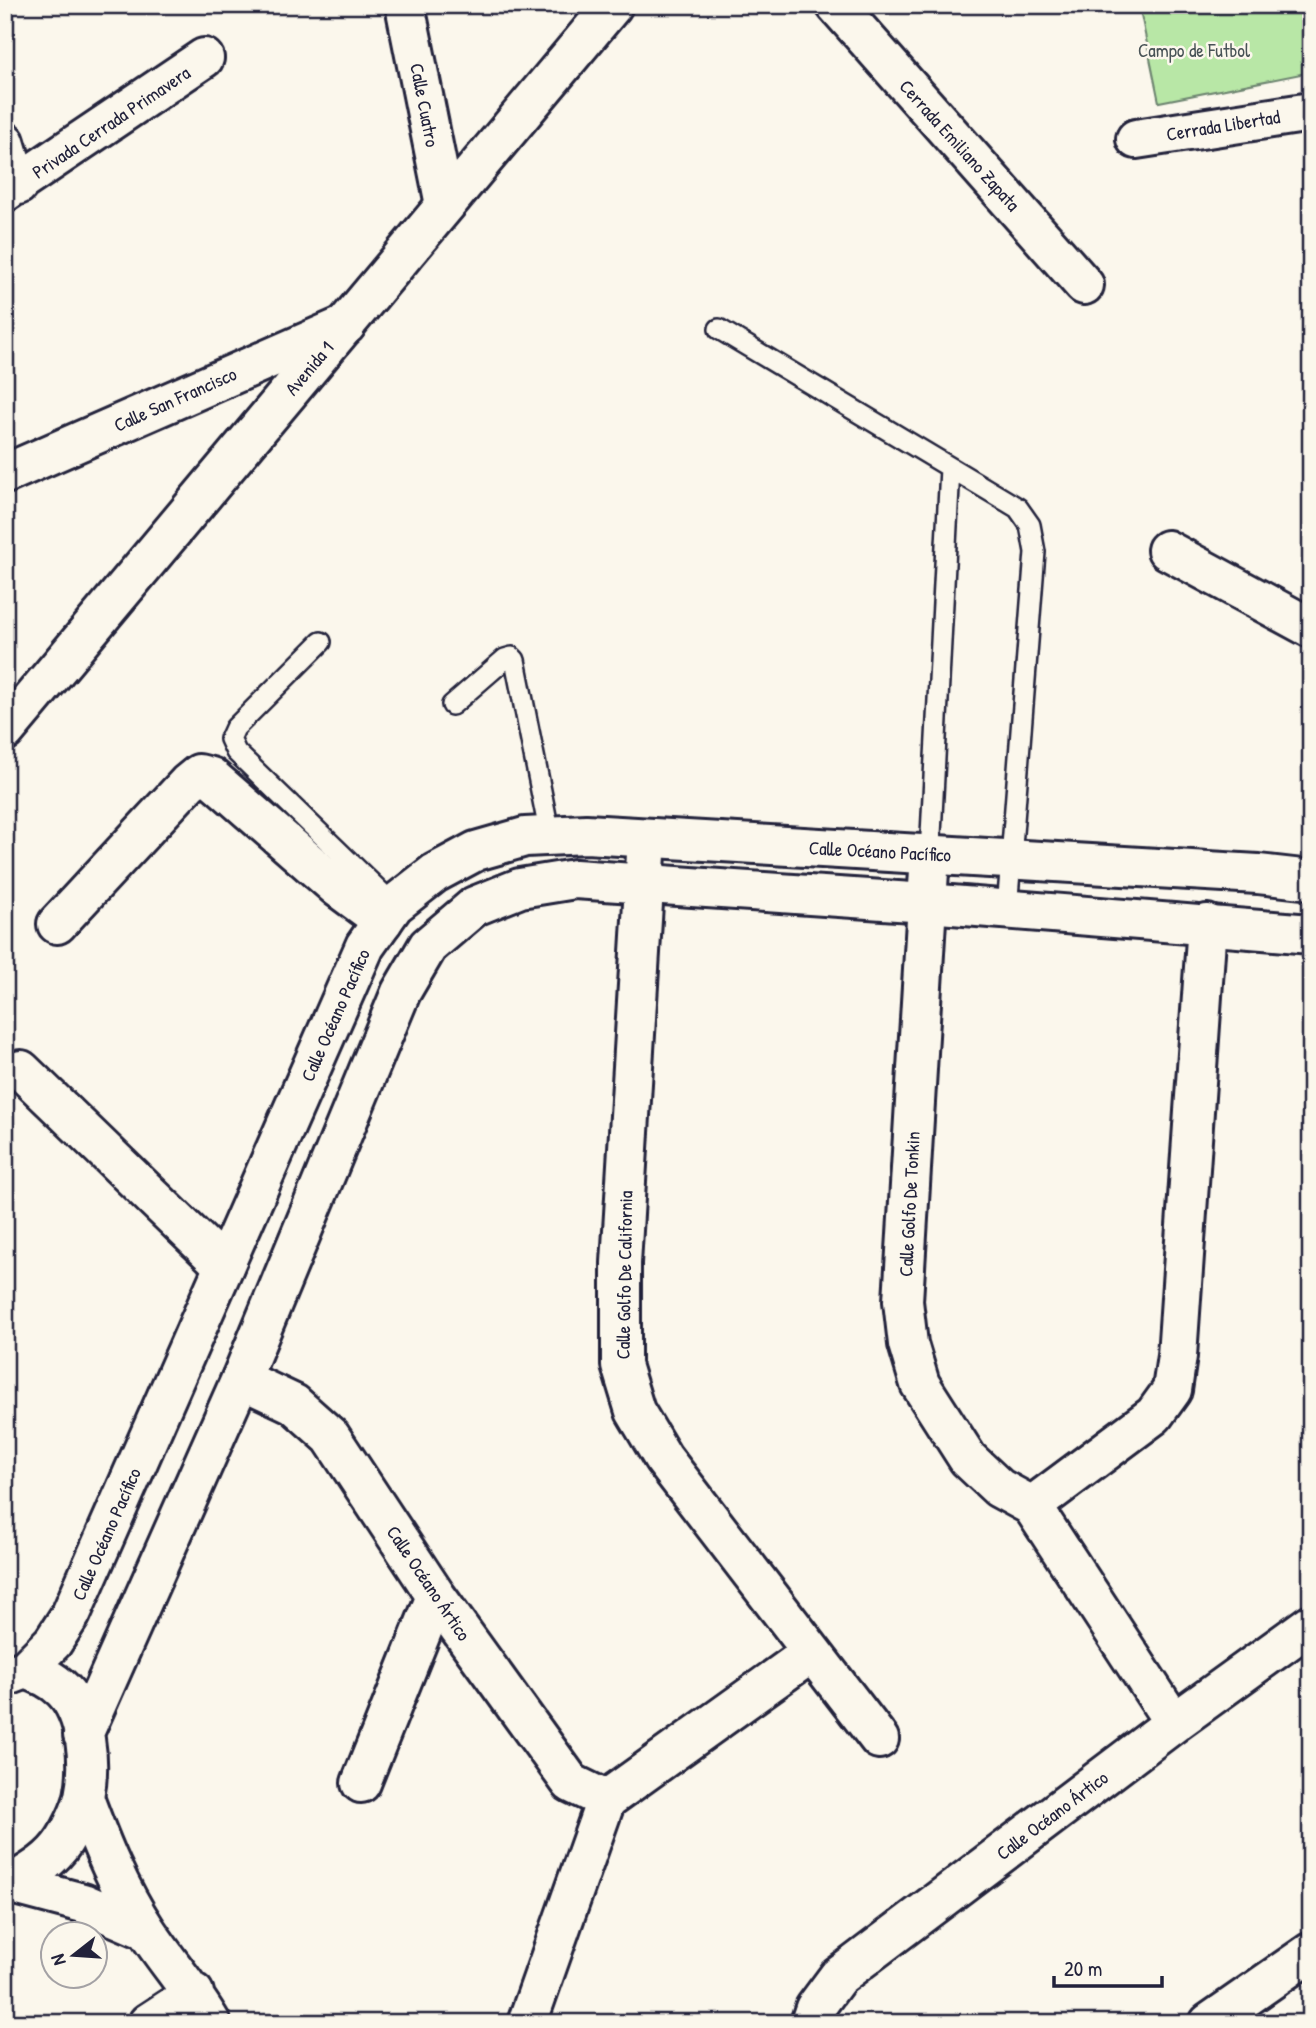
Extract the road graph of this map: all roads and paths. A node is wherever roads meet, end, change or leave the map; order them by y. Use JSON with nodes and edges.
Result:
{"nodes":[{"id":1,"x":405,"y":5,"type":"edge"},
{"id":2,"x":613,"y":5,"type":"edge"},
{"id":3,"x":836,"y":5,"type":"edge"},
{"id":4,"x":204,"y":58,"type":"dead end"},
{"id":5,"x":1311,"y":112,"type":"edge"},
{"id":6,"x":1136,"y":139,"type":"dead end"},
{"id":7,"x":5,"y":142,"type":"edge"},
{"id":8,"x":12,"y":188,"type":"edge"},
{"id":9,"x":445,"y":205,"type":"junction"},
{"id":10,"x":1084,"y":285,"type":"dead end"},
{"id":11,"x":345,"y":325,"type":"junction"},
{"id":12,"x":719,"y":329,"type":"dead end"},
{"id":13,"x":950,"y":468,"type":"junction"},
{"id":14,"x":5,"y":474,"type":"edge"},
{"id":15,"x":1167,"y":550,"type":"dead end"},
{"id":16,"x":1311,"y":628,"type":"edge"},
{"id":17,"x":321,"y":642,"type":"dead end"},
{"id":18,"x":452,"y":705,"type":"dead end"},
{"id":19,"x":5,"y":731,"type":"edge"},
{"id":20,"x":551,"y":835,"type":"junction"},
{"id":21,"x":647,"y":838,"type":"junction"},
{"id":22,"x":930,"y":854,"type":"junction"},
{"id":23,"x":1010,"y":859,"type":"junction"},
{"id":24,"x":1311,"y":880,"type":"edge"},
{"id":25,"x":644,"y":884,"type":"junction"},
{"id":26,"x":927,"y":903,"type":"junction"},
{"id":27,"x":1007,"y":910,"type":"junction"},
{"id":28,"x":388,"y":913,"type":"junction"},
{"id":29,"x":57,"y":924,"type":"dead end"},
{"id":30,"x":1207,"y":925,"type":"junction"},
{"id":31,"x":1311,"y":934,"type":"edge"},
{"id":32,"x":21,"y":1070,"type":"dead end"},
{"id":33,"x":242,"y":1225,"type":"junction"},
{"id":34,"x":294,"y":1246,"type":"junction"},
{"id":35,"x":225,"y":1266,"type":"junction"},
{"id":36,"x":241,"y":1380,"type":"junction"},
{"id":37,"x":1031,"y":1506,"type":"junction"},
{"id":38,"x":436,"y":1596,"type":"junction"},
{"id":39,"x":1311,"y":1624,"type":"edge"},
{"id":40,"x":811,"y":1653,"type":"junction"},
{"id":41,"x":15,"y":1673,"type":"edge"},
{"id":42,"x":1174,"y":1723,"type":"junction"},
{"id":43,"x":83,"y":1735,"type":"junction"},
{"id":44,"x":879,"y":1739,"type":"dead end"},
{"id":45,"x":361,"y":1783,"type":"dead end"},
{"id":46,"x":84,"y":1798,"type":"junction"},
{"id":47,"x":606,"y":1800,"type":"junction"},
{"id":48,"x":8,"y":1884,"type":"edge"},
{"id":49,"x":146,"y":1930,"type":"junction"},
{"id":50,"x":1311,"y":1952,"type":"edge"},
{"id":51,"x":203,"y":2008,"type":"edge"},
{"id":52,"x":148,"y":2023,"type":"edge"},
{"id":53,"x":527,"y":2023,"type":"edge"},
{"id":54,"x":810,"y":2023,"type":"edge"},
{"id":55,"x":1209,"y":2023,"type":"edge"}],
"edges":[{"from":1,"to":9,"type":"street","name":"Calle Cuatro"},
{"from":2,"to":9,"type":"street","name":"Avenida 1"},
{"from":3,"to":10,"type":"street","name":"Cerrada Emiliano Zapata"},
{"from":4,"to":8,"type":"street","name":"Privada Cerrada Primavera"},
{"from":5,"to":6,"type":"street","name":"Cerrada Libertad"},
{"from":7,"to":8,"type":"street"},
{"from":9,"to":11,"type":"street","name":"Avenida 1"},
{"from":11,"to":14,"type":"street","name":"Calle San Francisco"},
{"from":11,"to":19,"type":"street","name":"Avenida 1"},
{"from":12,"to":13,"type":"lane"},
{"from":13,"to":22,"type":"lane"},
{"from":13,"to":23,"type":"lane"},
{"from":15,"to":16,"type":"street"},
{"from":17,"to":28,"type":"lane"},
{"from":18,"to":20,"type":"lane"},
{"from":20,"to":21,"type":"street","name":"Calle Océano Pacífico"},
{"from":20,"to":28,"type":"street","name":"Calle Océano Pacífico"},
{"from":21,"to":22,"type":"street","name":"Calle Océano Pacífico"},
{"from":21,"to":25,"type":"street","name":"Calle Golfo De California"},
{"from":22,"to":23,"type":"street","name":"Calle Océano Pacífico"},
{"from":22,"to":26,"type":"street","name":"Calle Golfo De Tonkin"},
{"from":23,"to":24,"type":"street","name":"Calle Océano Pacífico"},
{"from":23,"to":27,"type":"lane"},
{"from":25,"to":26,"type":"street"},
{"from":25,"to":34,"type":"street"},
{"from":25,"to":40,"type":"street","name":"Calle Golfo De California"},
{"from":26,"to":27,"type":"street"},
{"from":26,"to":37,"type":"street","name":"Calle Golfo De Tonkin"},
{"from":27,"to":30,"type":"street"},
{"from":28,"to":29,"type":"street"},
{"from":28,"to":33,"type":"street","name":"Calle Océano Pacífico"},
{"from":30,"to":31,"type":"street"},
{"from":30,"to":37,"type":"street"},
{"from":32,"to":35,"type":"street"},
{"from":33,"to":34,"type":"street"},
{"from":33,"to":35,"type":"street","name":"Calle Océano Pacífico"},
{"from":34,"to":36,"type":"street"},
{"from":35,"to":41,"type":"street","name":"Calle Océano Pacífico"},
{"from":36,"to":38,"type":"street","name":"Calle Océano Ártico"},
{"from":36,"to":43,"type":"street"},
{"from":37,"to":42,"type":"street","name":"Calle Golfo De Tonkin"},
{"from":38,"to":45,"type":"street"},
{"from":38,"to":47,"type":"street","name":"Calle Océano Ártico"},
{"from":39,"to":42,"type":"street","name":"Calle Océano Ártico"},
{"from":40,"to":44,"type":"street","name":"Calle Golfo De California"},
{"from":40,"to":47,"type":"street"},
{"from":41,"to":43,"type":"street"},
{"from":42,"to":54,"type":"street","name":"Calle Océano Ártico"},
{"from":43,"to":46,"type":"street"},
{"from":46,"to":48,"type":"street"},
{"from":46,"to":49,"type":"street"},
{"from":47,"to":53,"type":"street"},
{"from":48,"to":49,"type":"street"},
{"from":49,"to":51,"type":"street"},
{"from":50,"to":55,"type":"street"},
{"from":51,"to":52,"type":"street"}]}
